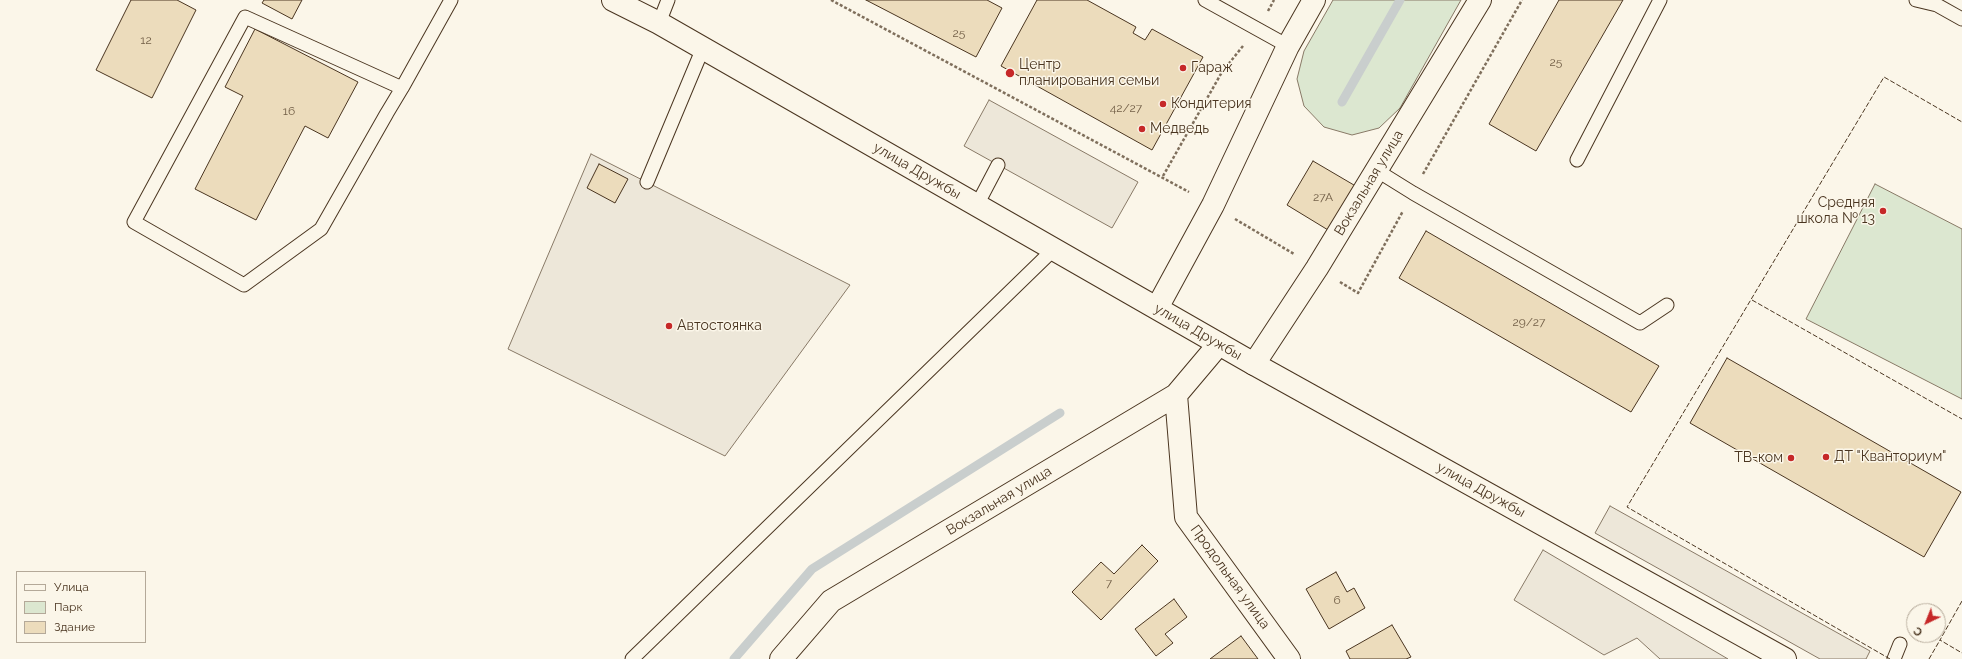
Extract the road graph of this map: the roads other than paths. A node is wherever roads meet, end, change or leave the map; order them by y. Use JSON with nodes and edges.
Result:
{"nodes":[{"id":1,"x":452,"y":0,"type":"edge"},
{"id":2,"x":613,"y":0,"type":"edge"},
{"id":3,"x":668,"y":0,"type":"edge"},
{"id":4,"x":1205,"y":0,"type":"edge"},
{"id":5,"x":1314,"y":0,"type":"edge"},
{"id":6,"x":1480,"y":0,"type":"edge"},
{"id":7,"x":1660,"y":0,"type":"edge"},
{"id":8,"x":1916,"y":0,"type":"edge"},
{"id":9,"x":1938,"y":2,"type":"edge"},
{"id":10,"x":1962,"y":19,"type":"edge"},
{"id":11,"x":659,"y":23,"type":"junction"},
{"id":12,"x":1288,"y":46,"type":"junction"},
{"id":13,"x":703,"y":48,"type":"junction"},
{"id":14,"x":402,"y":88,"type":"junction"},
{"id":15,"x":1577,"y":160,"type":"dead end"},
{"id":16,"x":998,"y":165,"type":"dead end"},
{"id":17,"x":1376,"y":170,"type":"junction"},
{"id":18,"x":647,"y":182,"type":"dead end"},
{"id":19,"x":977,"y":205,"type":"junction"},
{"id":20,"x":1054,"y":249,"type":"junction"},
{"id":21,"x":1667,"y":305,"type":"dead end"},
{"id":22,"x":1157,"y":308,"type":"junction"},
{"id":23,"x":1219,"y":344,"type":"junction"},
{"id":24,"x":1254,"y":364,"type":"junction"},
{"id":25,"x":1176,"y":395,"type":"junction"},
{"id":26,"x":1900,"y":644,"type":"dead end"},
{"id":27,"x":632,"y":659,"type":"edge"},
{"id":28,"x":781,"y":659,"type":"edge"},
{"id":29,"x":1289,"y":659,"type":"edge"},
{"id":30,"x":1785,"y":659,"type":"edge"},
{"id":31,"x":1894,"y":659,"type":"edge"}],
"edges":[{"from":1,"to":14,"type":"lane"},
{"from":2,"to":11,"type":"street","name":"улица Дружбы"},
{"from":3,"to":11,"type":"lane"},
{"from":4,"to":12,"type":"lane"},
{"from":5,"to":12,"type":"street"},
{"from":6,"to":17,"type":"street","name":"Вокзальная улица"},
{"from":7,"to":15,"type":"lane"},
{"from":8,"to":9,"type":"lane"},
{"from":9,"to":10,"type":"lane"},
{"from":11,"to":13,"type":"street","name":"улица Дружбы"},
{"from":12,"to":22,"type":"street"},
{"from":13,"to":18,"type":"lane"},
{"from":13,"to":19,"type":"street","name":"улица Дружбы"},
{"from":14,"to":14,"type":"lane"},
{"from":16,"to":19,"type":"lane"},
{"from":17,"to":21,"type":"lane"},
{"from":17,"to":24,"type":"street","name":"Вокзальная улица"},
{"from":19,"to":20,"type":"street","name":"улица Дружбы"},
{"from":20,"to":22,"type":"street","name":"улица Дружбы"},
{"from":20,"to":27,"type":"lane"},
{"from":22,"to":23,"type":"street","name":"улица Дружбы"},
{"from":23,"to":24,"type":"street","name":"улица Дружбы"},
{"from":23,"to":25,"type":"street","name":"Вокзальная улица"},
{"from":24,"to":30,"type":"street","name":"улица Дружбы"},
{"from":25,"to":28,"type":"street","name":"Вокзальная улица"},
{"from":25,"to":29,"type":"street","name":"Продольная улица"},
{"from":26,"to":31,"type":"lane"}]}
